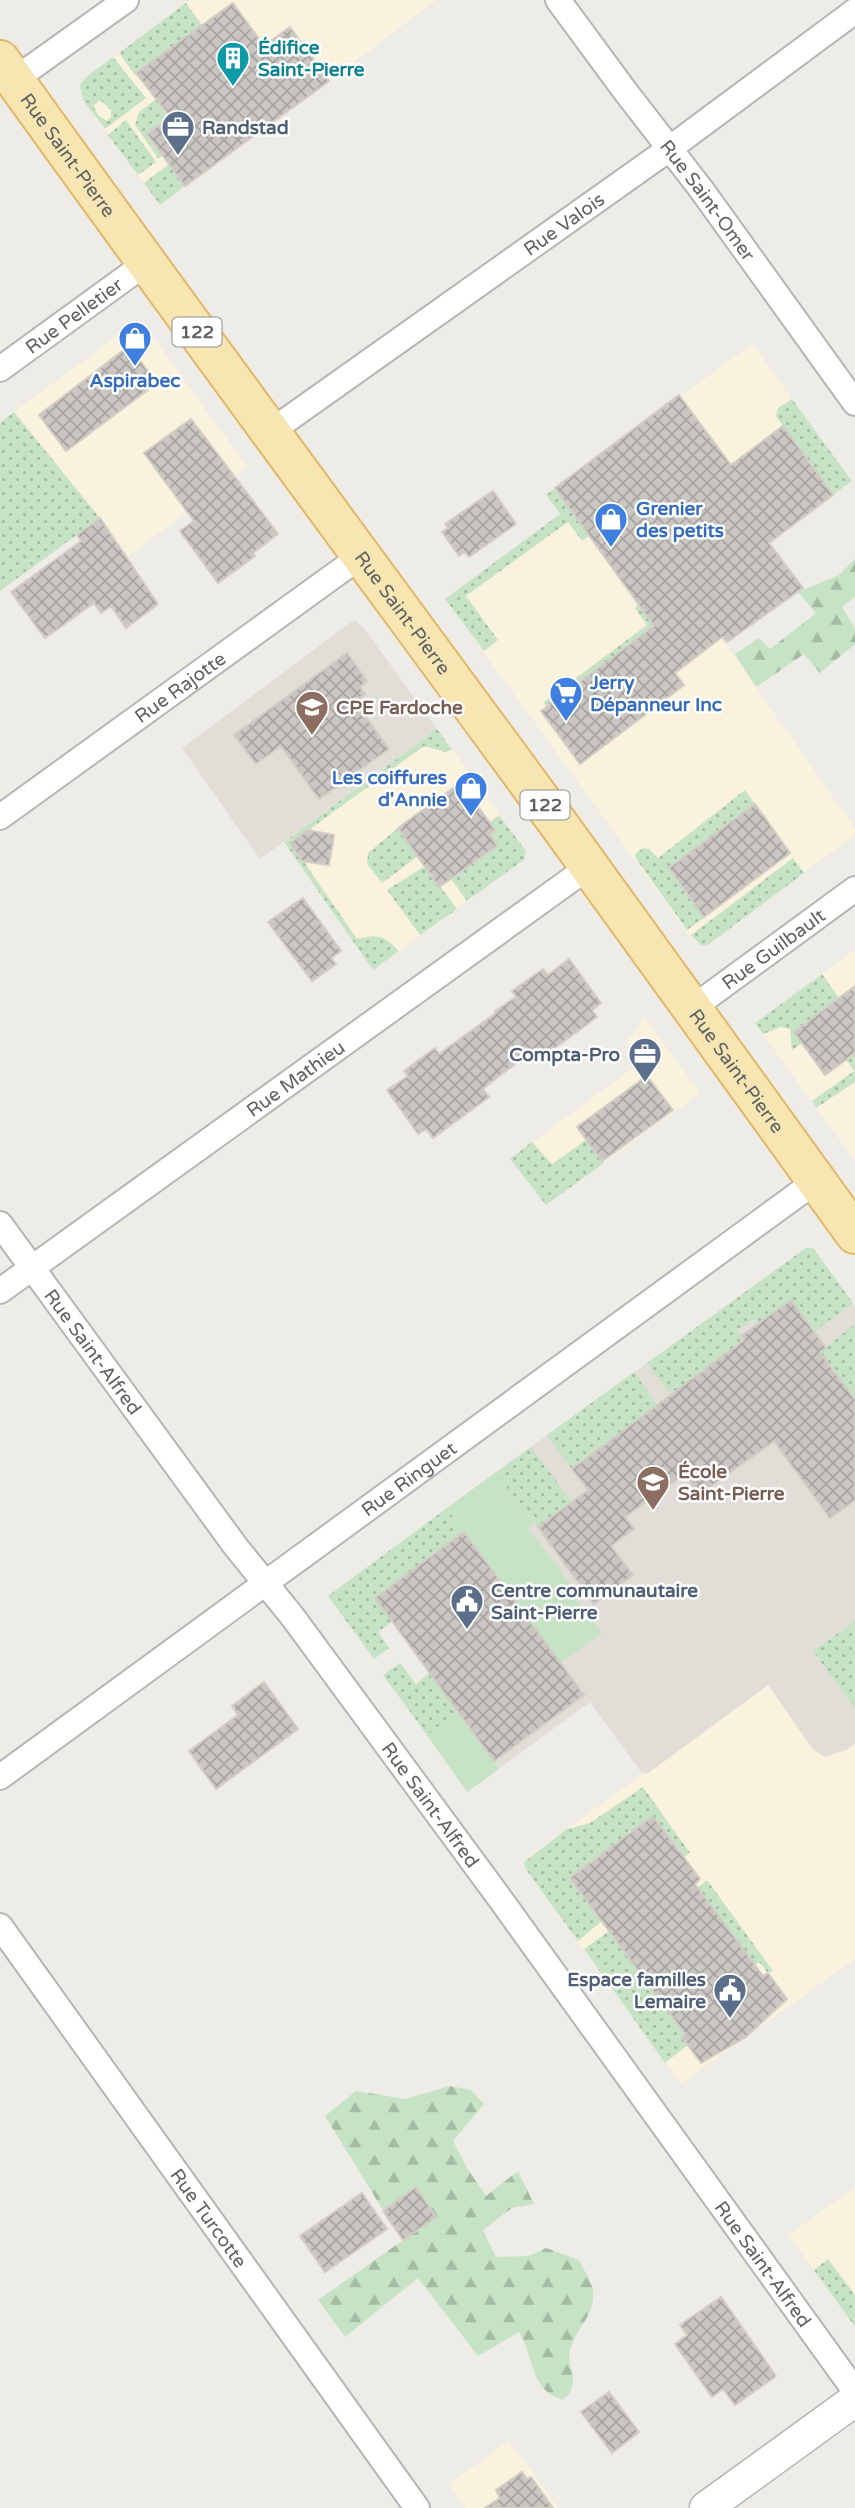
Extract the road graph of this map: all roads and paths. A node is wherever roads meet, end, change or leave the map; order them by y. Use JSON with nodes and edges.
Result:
{"nodes":[{"id":1,"x":126,"y":0,"type":"edge"},
{"id":2,"x":558,"y":0,"type":"edge"},
{"id":3,"x":855,"y":11,"type":"edge"},
{"id":4,"x":7,"y":70,"type":"edge"},
{"id":5,"x":669,"y":149,"type":"junction"},
{"id":6,"x":146,"y":263,"type":"junction"},
{"id":7,"x":0,"y":369,"type":"edge"},
{"id":8,"x":855,"y":403,"type":"edge"},
{"id":9,"x":270,"y":432,"type":"junction"},
{"id":10,"x":361,"y":555,"type":"junction"},
{"id":11,"x":0,"y":817,"type":"edge"},
{"id":12,"x":590,"y":866,"type":"junction"},
{"id":13,"x":855,"y":890,"type":"edge"},
{"id":14,"x":691,"y":1009,"type":"junction"},
{"id":15,"x":816,"y":1181,"type":"junction"},
{"id":16,"x":0,"y":1224,"type":"edge"},
{"id":17,"x":855,"y":1234,"type":"edge"},
{"id":18,"x":31,"y":1268,"type":"junction"},
{"id":19,"x":0,"y":1291,"type":"edge"},
{"id":20,"x":265,"y":1583,"type":"junction"},
{"id":21,"x":0,"y":1777,"type":"edge"},
{"id":22,"x":0,"y":1926,"type":"edge"},
{"id":23,"x":855,"y":2391,"type":"edge"},
{"id":24,"x":855,"y":2400,"type":"edge"},
{"id":25,"x":417,"y":2508,"type":"edge"},
{"id":26,"x":706,"y":2508,"type":"edge"}],
"edges":[{"from":1,"to":4,"type":"street"},
{"from":2,"to":5,"type":"street","name":"Rue Saint-Omer"},
{"from":3,"to":5,"type":"street","name":"Rue Valois"},
{"from":4,"to":6,"type":"main road","name":"Rue Saint-Pierre","number":"122"},
{"from":5,"to":8,"type":"street","name":"Rue Saint-Omer"},
{"from":5,"to":9,"type":"street","name":"Rue Valois"},
{"from":6,"to":7,"type":"street","name":"Rue Pelletier"},
{"from":6,"to":9,"type":"main road","name":"Rue Saint-Pierre","number":"122"},
{"from":9,"to":10,"type":"main road","name":"Rue Saint-Pierre","number":"122"},
{"from":10,"to":11,"type":"street","name":"Rue Rajotte"},
{"from":10,"to":12,"type":"main road","name":"Rue Saint-Pierre","number":"122"},
{"from":12,"to":14,"type":"main road","name":"Rue Saint-Pierre","number":"122"},
{"from":12,"to":18,"type":"street","name":"Rue Mathieu"},
{"from":13,"to":14,"type":"street","name":"Rue Guilbault"},
{"from":14,"to":15,"type":"main road","name":"Rue Saint-Pierre","number":"122"},
{"from":15,"to":17,"type":"main road","name":"Rue Saint-Pierre","number":"122"},
{"from":15,"to":20,"type":"street","name":"Rue Ringuet"},
{"from":16,"to":18,"type":"street","name":"Rue Saint-Alfred"},
{"from":18,"to":19,"type":"street","name":"Rue Mathieu"},
{"from":18,"to":20,"type":"street","name":"Rue Saint-Alfred"},
{"from":20,"to":21,"type":"street","name":"Rue Ringuet"},
{"from":20,"to":23,"type":"street","name":"Rue Saint-Alfred"},
{"from":22,"to":25,"type":"street","name":"Rue Turcotte"},
{"from":24,"to":26,"type":"street"}]}
